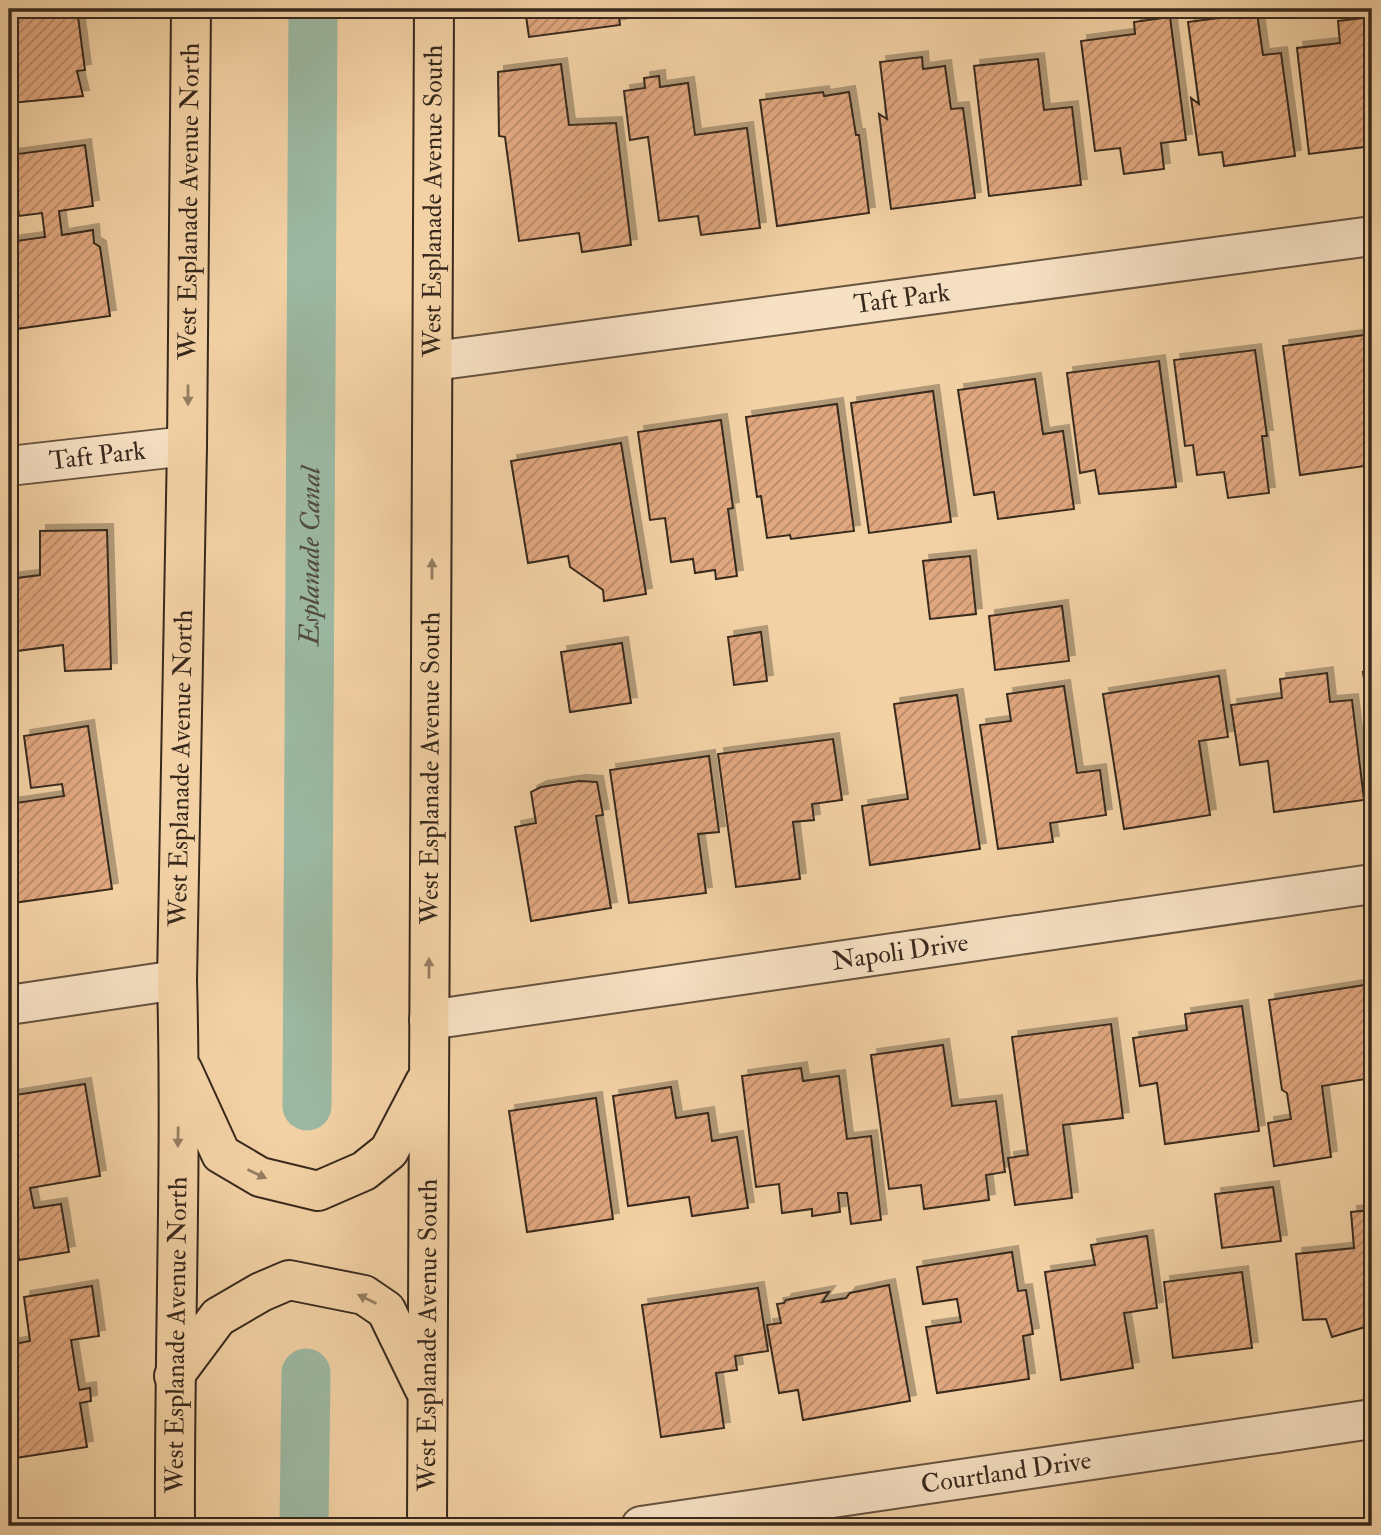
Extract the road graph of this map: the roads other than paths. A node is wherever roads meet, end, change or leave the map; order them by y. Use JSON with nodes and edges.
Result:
{"nodes":[{"id":1,"x":191,"y":9,"type":"edge"},
{"id":2,"x":434,"y":9,"type":"edge"},
{"id":3,"x":1372,"y":236,"type":"edge"},
{"id":4,"x":434,"y":361,"type":"junction"},
{"id":5,"x":187,"y":446,"type":"junction"},
{"id":6,"x":9,"y":466,"type":"edge"},
{"id":7,"x":1372,"y":884,"type":"edge"},
{"id":8,"x":177,"y":981,"type":"junction"},
{"id":9,"x":9,"y":1005,"type":"edge"},
{"id":10,"x":429,"y":1020,"type":"junction"},
{"id":11,"x":179,"y":1063,"type":"junction"},
{"id":12,"x":428,"y":1077,"type":"junction"},
{"id":13,"x":174,"y":1377,"type":"junction"},
{"id":14,"x":428,"y":1396,"type":"junction"},
{"id":15,"x":1372,"y":1419,"type":"edge"},
{"id":16,"x":176,"y":1526,"type":"edge"},
{"id":17,"x":427,"y":1526,"type":"edge"},
{"id":18,"x":640,"y":1526,"type":"edge"}],
"edges":[{"from":1,"to":5,"type":"main road","name":"West Esplanade Avenue North","one_way":true},
{"from":2,"to":4,"type":"main road","name":"West Esplanade Avenue South"},
{"from":3,"to":4,"type":"street","name":"Taft Park"},
{"from":10,"to":4,"type":"main road","name":"West Esplanade Avenue South","one_way":true},
{"from":5,"to":6,"type":"street","name":"Taft Park"},
{"from":5,"to":8,"type":"main road","name":"West Esplanade Avenue North"},
{"from":7,"to":10,"type":"street","name":"Napoli Drive"},
{"from":8,"to":9,"type":"street"},
{"from":8,"to":11,"type":"main road","name":"West Esplanade Avenue North"},
{"from":10,"to":12,"type":"main road","name":"West Esplanade Avenue South"},
{"from":11,"to":12,"type":"main road","one_way":true},
{"from":11,"to":13,"type":"main road","name":"West Esplanade Avenue North","one_way":true},
{"from":12,"to":14,"type":"main road","name":"West Esplanade Avenue South"},
{"from":14,"to":13,"type":"main road","one_way":true},
{"from":13,"to":16,"type":"main road","name":"West Esplanade Avenue North"},
{"from":14,"to":17,"type":"main road","name":"West Esplanade Avenue South"},
{"from":15,"to":18,"type":"street","name":"Courtland Drive"}]}
